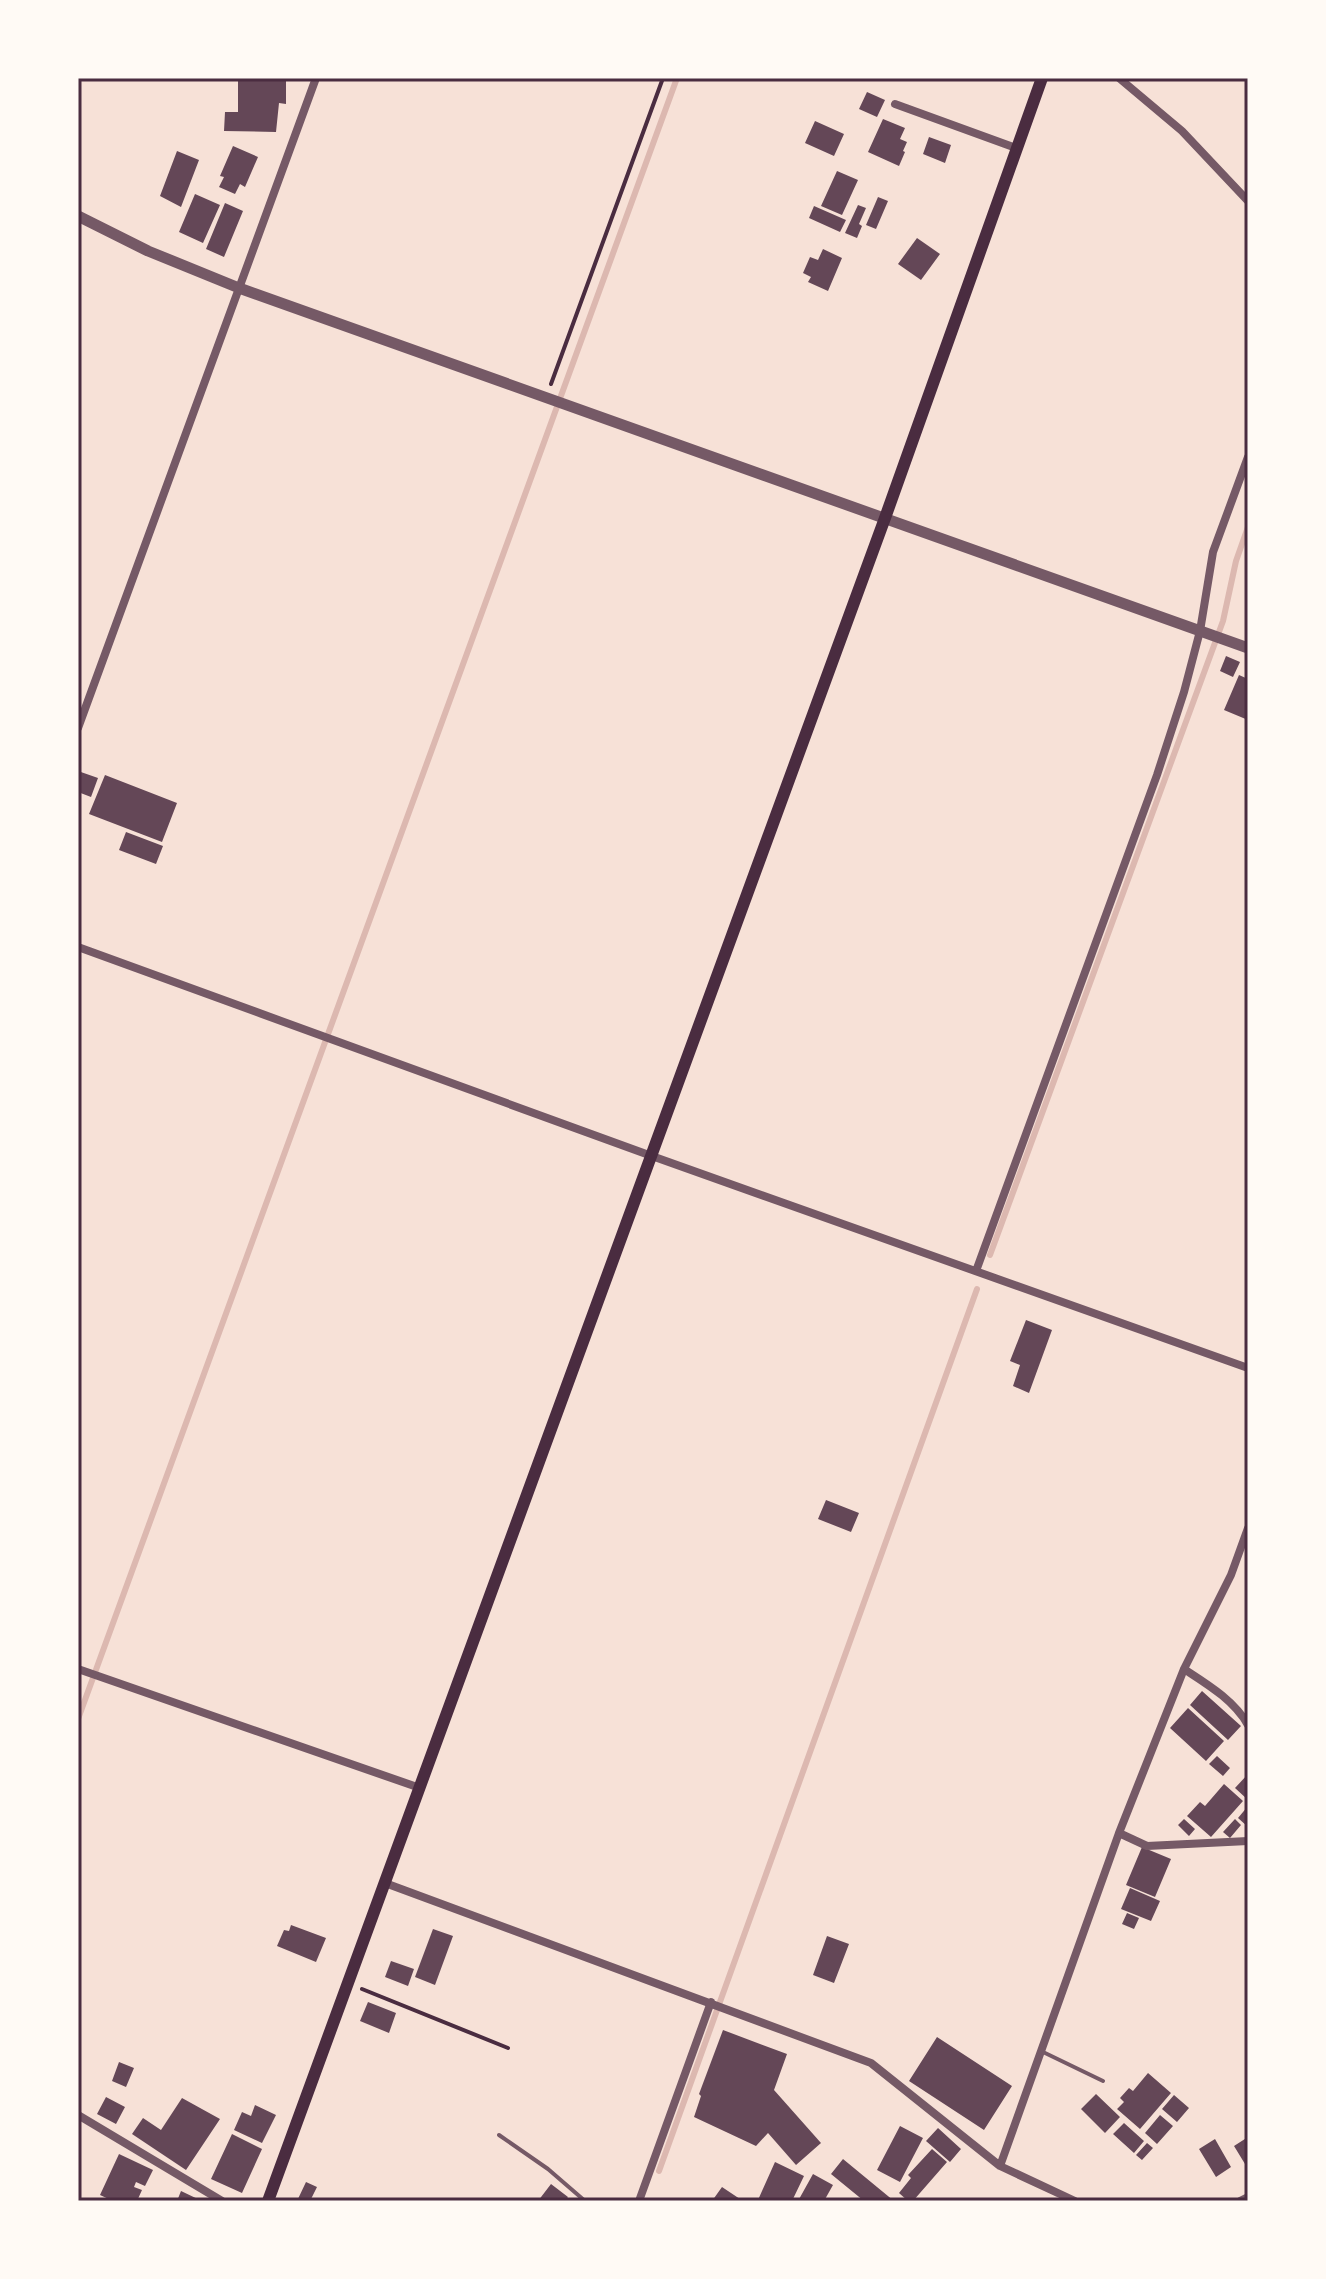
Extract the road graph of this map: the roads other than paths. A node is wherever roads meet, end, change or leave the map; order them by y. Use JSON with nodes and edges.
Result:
{"nodes":[{"id":1,"x":316,"y":78,"type":"edge"},
{"id":2,"x":1042,"y":78,"type":"edge"},
{"id":3,"x":1119,"y":78,"type":"edge"},
{"id":4,"x":895,"y":104,"type":"dead end"},
{"id":5,"x":1016,"y":148,"type":"junction"},
{"id":6,"x":1248,"y":201,"type":"edge"},
{"id":7,"x":78,"y":216,"type":"edge"},
{"id":8,"x":239,"y":288,"type":"junction"},
{"id":9,"x":1248,"y":457,"type":"edge"},
{"id":10,"x":885,"y":518,"type":"junction"},
{"id":11,"x":1200,"y":631,"type":"junction"},
{"id":12,"x":1248,"y":648,"type":"edge"},
{"id":13,"x":78,"y":728,"type":"edge"},
{"id":14,"x":78,"y":947,"type":"edge"},
{"id":15,"x":649,"y":1155,"type":"junction"},
{"id":16,"x":976,"y":1271,"type":"junction"},
{"id":17,"x":1248,"y":1368,"type":"edge"},
{"id":18,"x":1248,"y":1528,"type":"edge"},
{"id":19,"x":78,"y":1669,"type":"edge"},
{"id":20,"x":1184,"y":1669,"type":"junction"},
{"id":21,"x":1248,"y":1725,"type":"edge"},
{"id":22,"x":420,"y":1788,"type":"junction"},
{"id":23,"x":1119,"y":1833,"type":"junction"},
{"id":24,"x":1248,"y":1841,"type":"edge"},
{"id":25,"x":385,"y":1883,"type":"junction"},
{"id":26,"x":711,"y":2002,"type":"junction"},
{"id":27,"x":1041,"y":2051,"type":"junction"},
{"id":28,"x":1103,"y":2081,"type":"dead end"},
{"id":29,"x":78,"y":2115,"type":"edge"},
{"id":30,"x":499,"y":2135,"type":"dead end"},
{"id":31,"x":1000,"y":2166,"type":"junction"},
{"id":32,"x":1248,"y":2197,"type":"edge"},
{"id":33,"x":222,"y":2201,"type":"edge"},
{"id":34,"x":268,"y":2201,"type":"edge"},
{"id":35,"x":585,"y":2201,"type":"edge"},
{"id":36,"x":639,"y":2201,"type":"edge"},
{"id":37,"x":1075,"y":2201,"type":"edge"},
{"id":38,"x":1240,"y":2201,"type":"edge"}],
"edges":[{"from":1,"to":8,"type":"street"},
{"from":2,"to":5,"type":"main road"},
{"from":3,"to":6,"type":"street"},
{"from":4,"to":5,"type":"street"},
{"from":5,"to":10,"type":"main road"},
{"from":7,"to":8,"type":"street"},
{"from":8,"to":10,"type":"street"},
{"from":8,"to":13,"type":"street"},
{"from":9,"to":11,"type":"street"},
{"from":10,"to":11,"type":"street"},
{"from":10,"to":15,"type":"main road"},
{"from":11,"to":12,"type":"street"},
{"from":11,"to":16,"type":"street"},
{"from":14,"to":15,"type":"street"},
{"from":15,"to":16,"type":"street"},
{"from":15,"to":22,"type":"main road"},
{"from":16,"to":17,"type":"street"},
{"from":18,"to":20,"type":"street"},
{"from":19,"to":22,"type":"street"},
{"from":20,"to":21,"type":"street"},
{"from":20,"to":23,"type":"street"},
{"from":22,"to":25,"type":"main road"},
{"from":23,"to":24,"type":"street"},
{"from":23,"to":27,"type":"street"},
{"from":25,"to":26,"type":"street"},
{"from":25,"to":34,"type":"main road"},
{"from":26,"to":31,"type":"street"},
{"from":26,"to":36,"type":"street"},
{"from":27,"to":28,"type":"lane"},
{"from":27,"to":31,"type":"street"},
{"from":29,"to":33,"type":"street"},
{"from":30,"to":35,"type":"lane"},
{"from":31,"to":37,"type":"street"},
{"from":32,"to":38,"type":"street"}]}
